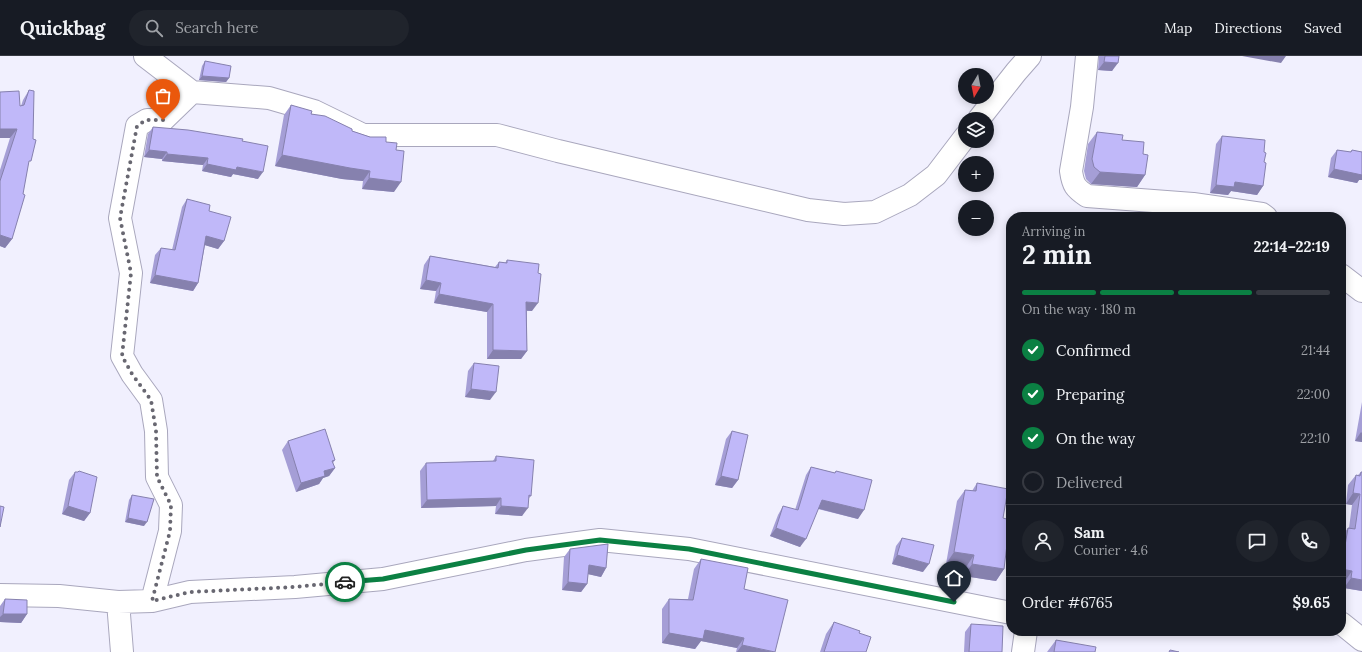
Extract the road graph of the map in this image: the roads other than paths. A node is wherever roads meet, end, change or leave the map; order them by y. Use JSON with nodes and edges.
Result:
{"nodes":[{"id":1,"x":145,"y":56,"type":"edge"},
{"id":2,"x":1030,"y":56,"type":"edge"},
{"id":3,"x":1087,"y":56,"type":"edge"},
{"id":4,"x":192,"y":92,"type":"junction"},
{"id":5,"x":985,"y":112,"type":"edge"},
{"id":6,"x":958,"y":146,"type":"edge"},
{"id":7,"x":1248,"y":212,"type":"edge"},
{"id":8,"x":1346,"y":279,"type":"edge"},
{"id":9,"x":1362,"y":291,"type":"edge"},
{"id":10,"x":0,"y":595,"type":"edge"},
{"id":11,"x":152,"y":601,"type":"junction"},
{"id":12,"x":118,"y":602,"type":"junction"},
{"id":13,"x":1006,"y":612,"type":"edge"},
{"id":14,"x":1346,"y":627,"type":"edge"},
{"id":15,"x":1025,"y":636,"type":"edge"},
{"id":16,"x":1362,"y":640,"type":"edge"},
{"id":17,"x":122,"y":652,"type":"edge"},
{"id":18,"x":1023,"y":652,"type":"edge"}],
"edges":[{"from":1,"to":4,"type":"street"},
{"from":2,"to":5,"type":"street"},
{"from":3,"to":7,"type":"street"},
{"from":4,"to":6,"type":"street"},
{"from":4,"to":11,"type":"street"},
{"from":8,"to":9,"type":"street"},
{"from":10,"to":12,"type":"street"},
{"from":11,"to":12,"type":"street"},
{"from":11,"to":13,"type":"street"},
{"from":12,"to":17,"type":"street"},
{"from":14,"to":16,"type":"street"},
{"from":15,"to":18,"type":"street"}]}
